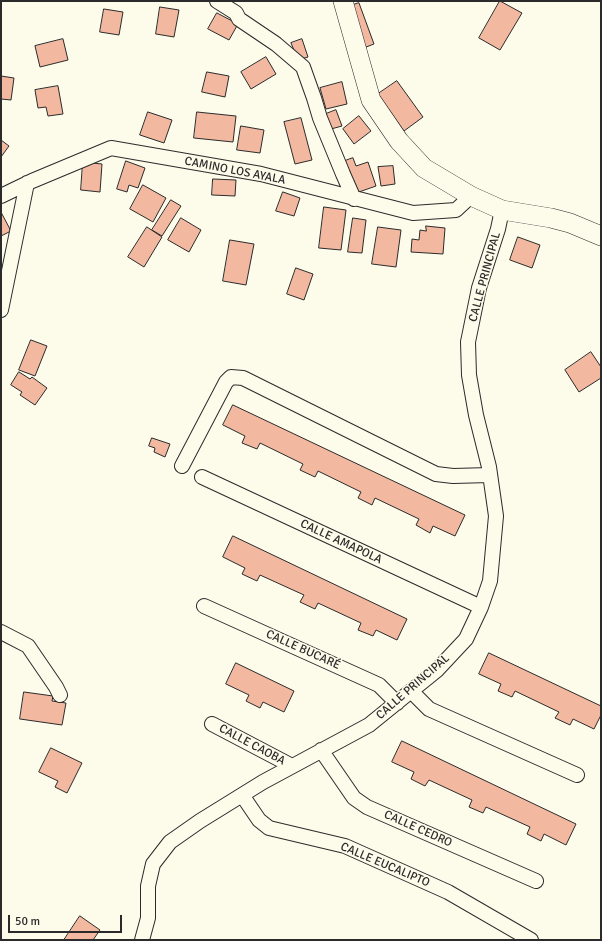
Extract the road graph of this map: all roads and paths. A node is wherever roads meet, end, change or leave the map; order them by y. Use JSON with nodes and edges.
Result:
{"nodes":[{"id":1,"x":218,"y":1,"type":"edge"},
{"id":2,"x":343,"y":1,"type":"edge"},
{"id":3,"x":27,"y":183,"type":"junction"},
{"id":4,"x":1,"y":196,"type":"edge"},
{"id":5,"x":471,"y":196,"type":"junction"},
{"id":6,"x":354,"y":199,"type":"junction"},
{"id":7,"x":502,"y":210,"type":"junction"},
{"id":8,"x":601,"y":236,"type":"edge"},
{"id":9,"x":1,"y":310,"type":"edge"},
{"id":10,"x":182,"y":466,"type":"dead end"},
{"id":11,"x":490,"y":475,"type":"junction"},
{"id":12,"x":202,"y":476,"type":"dead end"},
{"id":13,"x":204,"y":606,"type":"dead end"},
{"id":14,"x":481,"y":607,"type":"junction"},
{"id":15,"x":1,"y":632,"type":"edge"},
{"id":16,"x":411,"y":691,"type":"junction"},
{"id":17,"x":60,"y":695,"type":"dead end"},
{"id":18,"x":397,"y":702,"type":"junction"},
{"id":19,"x":212,"y":724,"type":"dead end"},
{"id":20,"x":322,"y":750,"type":"junction"},
{"id":21,"x":292,"y":766,"type":"junction"},
{"id":22,"x":577,"y":775,"type":"dead end"},
{"id":23,"x":242,"y":795,"type":"junction"},
{"id":24,"x":536,"y":880,"type":"dead end"},
{"id":25,"x":142,"y":940,"type":"edge"},
{"id":26,"x":531,"y":940,"type":"edge"}],
"edges":[{"from":1,"to":6,"type":"street"},
{"from":2,"to":5,"type":"street"},
{"from":3,"to":4,"type":"street","name":"CAMINO LOS AYALA"},
{"from":3,"to":6,"type":"street","name":"CAMINO LOS AYALA"},
{"from":3,"to":9,"type":"street"},
{"from":5,"to":6,"type":"street","name":"CAMINO LOS AYALA"},
{"from":5,"to":7,"type":"street"},
{"from":7,"to":8,"type":"street"},
{"from":7,"to":11,"type":"street","name":"CALLE PRINCIPAL"},
{"from":10,"to":11,"type":"street"},
{"from":11,"to":14,"type":"street","name":"CALLE PRINCIPAL"},
{"from":12,"to":14,"type":"street","name":"CALLE AMAPOLA"},
{"from":13,"to":18,"type":"street","name":"CALLE BUCARÉ"},
{"from":14,"to":16,"type":"street","name":"CALLE PRINCIPAL"},
{"from":15,"to":17,"type":"street"},
{"from":16,"to":18,"type":"street","name":"CALLE PRINCIPAL"},
{"from":16,"to":22,"type":"street"},
{"from":18,"to":20,"type":"street","name":"CALLE PRINCIPAL"},
{"from":19,"to":21,"type":"street","name":"CALLE CAOBA"},
{"from":20,"to":21,"type":"street","name":"CALLE PRINCIPAL"},
{"from":20,"to":24,"type":"street","name":"CALLE CEDRO"},
{"from":21,"to":23,"type":"street","name":"CALLE PRINCIPAL"},
{"from":23,"to":25,"type":"street","name":"CALLE PRINCIPAL"},
{"from":23,"to":26,"type":"street","name":"CALLE EUCALIPTO"}]}
